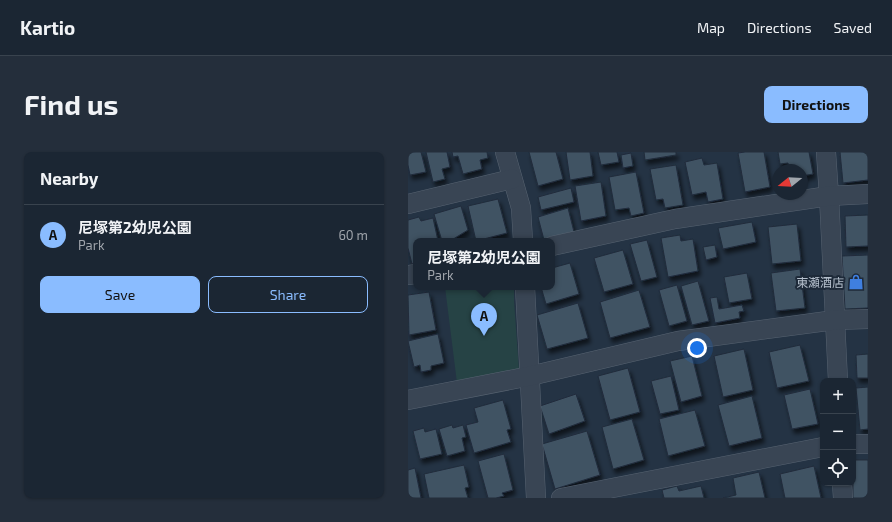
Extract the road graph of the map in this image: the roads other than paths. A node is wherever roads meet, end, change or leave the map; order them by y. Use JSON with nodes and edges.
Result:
{"nodes":[{"id":1,"x":505,"y":152,"type":"edge"},
{"id":2,"x":826,"y":152,"type":"edge"},
{"id":3,"x":512,"y":179,"type":"junction"},
{"id":4,"x":868,"y":194,"type":"edge"},
{"id":5,"x":829,"y":196,"type":"junction"},
{"id":6,"x":408,"y":204,"type":"edge"},
{"id":7,"x":523,"y":238,"type":"edge"},
{"id":8,"x":555,"y":245,"type":"edge"},
{"id":9,"x":525,"y":290,"type":"edge"},
{"id":10,"x":868,"y":319,"type":"edge"},
{"id":11,"x":835,"y":320,"type":"junction"},
{"id":12,"x":530,"y":376,"type":"junction"},
{"id":13,"x":838,"y":378,"type":"edge"},
{"id":14,"x":408,"y":400,"type":"edge"},
{"id":15,"x":856,"y":444,"type":"edge"},
{"id":16,"x":868,"y":444,"type":"edge"},
{"id":17,"x":820,"y":448,"type":"edge"},
{"id":18,"x":842,"y":486,"type":"edge"},
{"id":19,"x":536,"y":498,"type":"edge"},
{"id":20,"x":561,"y":498,"type":"edge"},
{"id":21,"x":843,"y":498,"type":"edge"}],
"edges":[{"from":1,"to":3,"type":"street"},
{"from":2,"to":5,"type":"street"},
{"from":3,"to":6,"type":"street"},
{"from":3,"to":7,"type":"street"},
{"from":4,"to":5,"type":"street"},
{"from":5,"to":8,"type":"street"},
{"from":5,"to":11,"type":"street"},
{"from":9,"to":12,"type":"street"},
{"from":10,"to":11,"type":"street"},
{"from":11,"to":12,"type":"street"},
{"from":11,"to":13,"type":"street"},
{"from":12,"to":14,"type":"street"},
{"from":12,"to":19,"type":"street"},
{"from":15,"to":16,"type":"street"},
{"from":17,"to":20,"type":"street"},
{"from":18,"to":21,"type":"street"}]}
